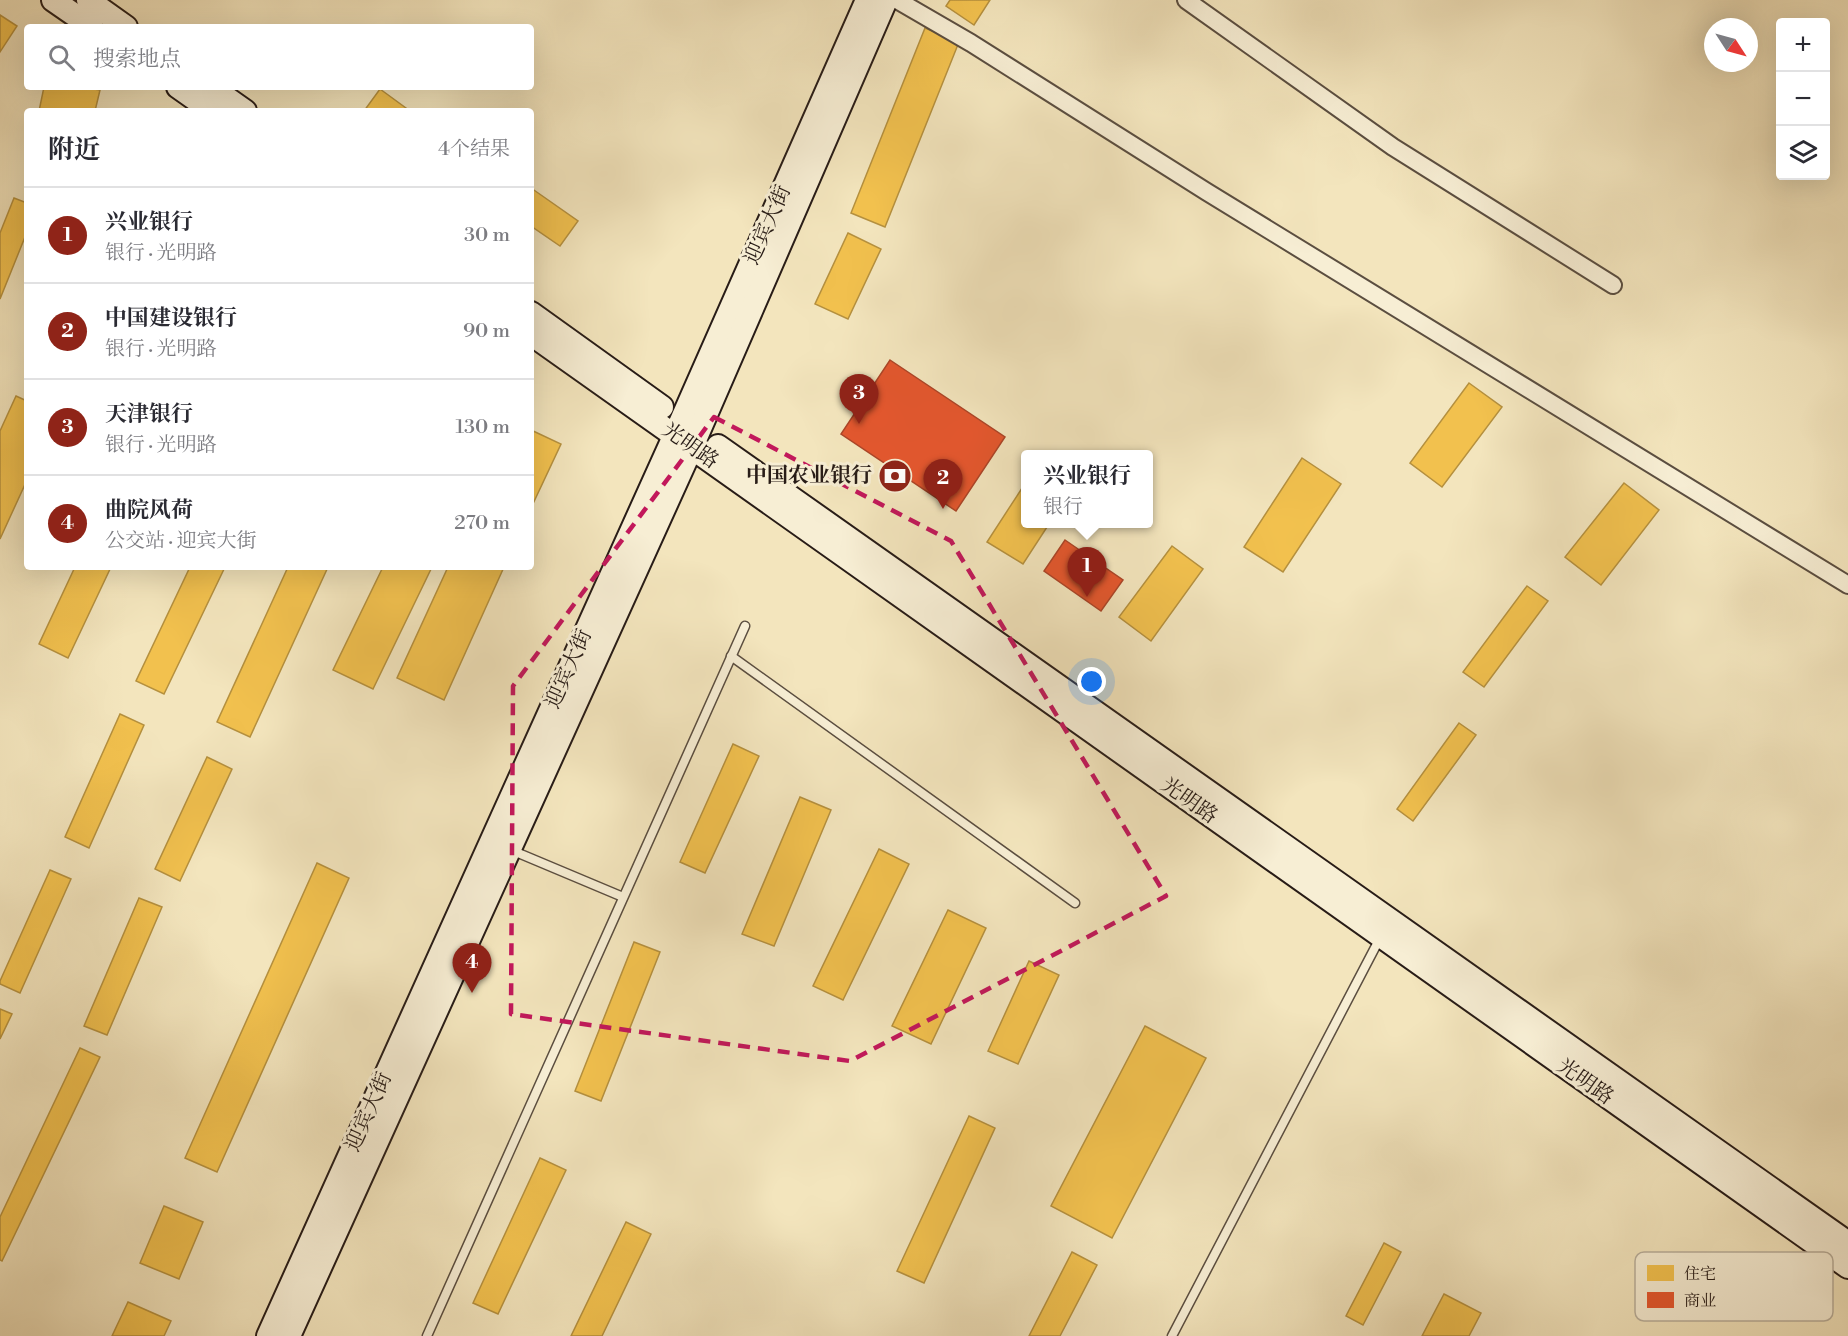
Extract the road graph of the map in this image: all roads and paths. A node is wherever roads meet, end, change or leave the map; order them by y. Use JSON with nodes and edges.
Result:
{"nodes":[{"id":1,"x":53,"y":0,"type":"edge"},
{"id":2,"x":88,"y":0,"type":"edge"},
{"id":3,"x":867,"y":0,"type":"edge"},
{"id":4,"x":886,"y":0,"type":"edge"},
{"id":5,"x":897,"y":0,"type":"edge"},
{"id":6,"x":1186,"y":0,"type":"edge"},
{"id":7,"x":88,"y":24,"type":"edge"},
{"id":8,"x":122,"y":24,"type":"edge"},
{"id":9,"x":182,"y":90,"type":"edge"},
{"id":10,"x":215,"y":90,"type":"edge"},
{"id":11,"x":208,"y":108,"type":"edge"},
{"id":12,"x":241,"y":108,"type":"edge"},
{"id":13,"x":1613,"y":285,"type":"dead end"},
{"id":14,"x":534,"y":316,"type":"edge"},
{"id":15,"x":534,"y":336,"type":"edge"},
{"id":16,"x":686,"y":434,"type":"junction"},
{"id":17,"x":1848,"y":585,"type":"edge"},
{"id":18,"x":745,"y":626,"type":"dead end"},
{"id":19,"x":731,"y":656,"type":"junction"},
{"id":20,"x":510,"y":849,"type":"junction"},
{"id":21,"x":623,"y":897,"type":"junction"},
{"id":22,"x":1075,"y":903,"type":"dead end"},
{"id":23,"x":1386,"y":929,"type":"junction"},
{"id":24,"x":1848,"y":1243,"type":"edge"},
{"id":25,"x":1827,"y":1252,"type":"edge"},
{"id":26,"x":1833,"y":1256,"type":"edge"},
{"id":27,"x":1848,"y":1267,"type":"edge"},
{"id":28,"x":268,"y":1336,"type":"edge"},
{"id":29,"x":289,"y":1336,"type":"edge"},
{"id":30,"x":427,"y":1336,"type":"edge"},
{"id":31,"x":1172,"y":1336,"type":"edge"}],
"edges":[{"from":1,"to":7,"type":"main road"},
{"from":2,"to":8,"type":"main road"},
{"from":3,"to":16,"type":"main road","name":"迎宾大街"},
{"from":4,"to":16,"type":"main road","name":"迎宾大街"},
{"from":5,"to":17,"type":"street"},
{"from":6,"to":13,"type":"street"},
{"from":9,"to":11,"type":"main road"},
{"from":10,"to":12,"type":"main road"},
{"from":14,"to":16,"type":"main road","name":"光明路"},
{"from":15,"to":16,"type":"main road","name":"光明路"},
{"from":16,"to":20,"type":"main road","name":"迎宾大街"},
{"from":16,"to":23,"type":"main road","name":"光明路"},
{"from":16,"to":28,"type":"main road","name":"迎宾大街"},
{"from":18,"to":19,"type":"lane"},
{"from":19,"to":21,"type":"lane"},
{"from":19,"to":22,"type":"lane"},
{"from":20,"to":21,"type":"lane"},
{"from":20,"to":29,"type":"main road","name":"迎宾大街"},
{"from":21,"to":30,"type":"lane"},
{"from":23,"to":24,"type":"main road","name":"光明路"},
{"from":23,"to":25,"type":"main road","name":"光明路"},
{"from":23,"to":31,"type":"lane"},
{"from":26,"to":27,"type":"main road","name":"光明路"}]}
